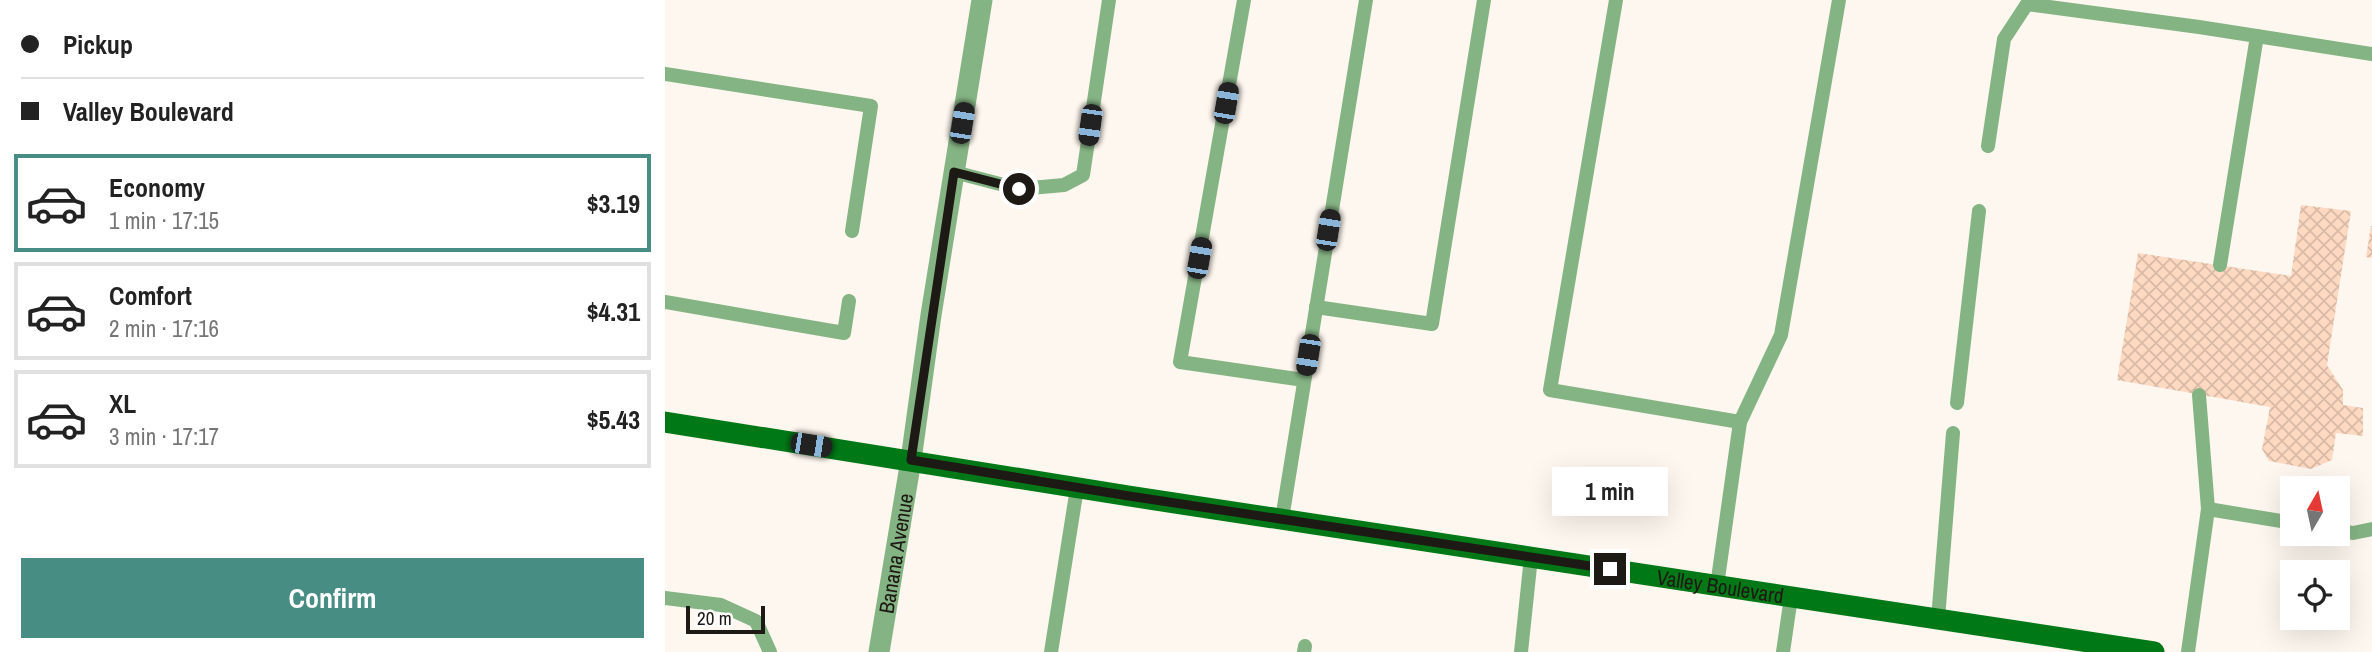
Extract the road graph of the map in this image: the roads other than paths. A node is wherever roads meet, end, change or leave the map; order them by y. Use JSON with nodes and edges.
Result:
{"nodes":[{"id":1,"x":982,"y":0,"type":"edge"},
{"id":2,"x":1109,"y":0,"type":"edge"},
{"id":3,"x":1244,"y":0,"type":"edge"},
{"id":4,"x":1366,"y":0,"type":"edge"},
{"id":5,"x":1484,"y":0,"type":"edge"},
{"id":6,"x":1616,"y":0,"type":"edge"},
{"id":7,"x":1839,"y":0,"type":"edge"},
{"id":8,"x":2257,"y":36,"type":"junction"},
{"id":9,"x":2372,"y":54,"type":"edge"},
{"id":10,"x":665,"y":74,"type":"edge"},
{"id":11,"x":1988,"y":146,"type":"dead end"},
{"id":12,"x":954,"y":172,"type":"junction"},
{"id":13,"x":1979,"y":211,"type":"dead end"},
{"id":14,"x":852,"y":231,"type":"dead end"},
{"id":15,"x":2220,"y":265,"type":"dead end"},
{"id":16,"x":849,"y":301,"type":"dead end"},
{"id":17,"x":665,"y":302,"type":"edge"},
{"id":18,"x":1315,"y":307,"type":"junction"},
{"id":19,"x":1304,"y":380,"type":"junction"},
{"id":20,"x":2199,"y":395,"type":"dead end"},
{"id":21,"x":1957,"y":403,"type":"dead end"},
{"id":22,"x":665,"y":422,"type":"edge"},
{"id":23,"x":1740,"y":422,"type":"junction"},
{"id":24,"x":1953,"y":433,"type":"dead end"},
{"id":25,"x":911,"y":460,"type":"junction"},
{"id":26,"x":1077,"y":488,"type":"junction"},
{"id":27,"x":2208,"y":509,"type":"junction"},
{"id":28,"x":1282,"y":519,"type":"junction"},
{"id":29,"x":2280,"y":521,"type":"edge"},
{"id":30,"x":2372,"y":529,"type":"edge"},
{"id":31,"x":2350,"y":532,"type":"edge"},
{"id":32,"x":1531,"y":557,"type":"junction"},
{"id":33,"x":1717,"y":586,"type":"junction"},
{"id":34,"x":1791,"y":597,"type":"junction"},
{"id":35,"x":665,"y":598,"type":"edge"},
{"id":36,"x":1938,"y":619,"type":"junction"},
{"id":37,"x":2072,"y":646,"type":"edge"},
{"id":38,"x":770,"y":652,"type":"edge"},
{"id":39,"x":879,"y":652,"type":"edge"},
{"id":40,"x":1051,"y":652,"type":"edge"},
{"id":41,"x":1521,"y":652,"type":"edge"},
{"id":42,"x":1783,"y":652,"type":"edge"},
{"id":43,"x":2154,"y":652,"type":"edge"},
{"id":44,"x":2188,"y":652,"type":"edge"}],
"edges":[{"from":1,"to":12,"type":"street","name":"Banana Avenue"},
{"from":2,"to":12,"type":"lane"},
{"from":3,"to":19,"type":"lane"},
{"from":4,"to":18,"type":"lane"},
{"from":5,"to":18,"type":"lane"},
{"from":6,"to":23,"type":"lane"},
{"from":7,"to":23,"type":"lane"},
{"from":8,"to":9,"type":"lane"},
{"from":8,"to":11,"type":"lane"},
{"from":8,"to":15,"type":"lane"},
{"from":10,"to":14,"type":"lane"},
{"from":12,"to":25,"type":"street","name":"Banana Avenue"},
{"from":13,"to":21,"type":"lane"},
{"from":16,"to":17,"type":"lane"},
{"from":18,"to":19,"type":"lane"},
{"from":19,"to":28,"type":"lane"},
{"from":20,"to":27,"type":"lane"},
{"from":22,"to":25,"type":"main road","name":"Valley Boulevard"},
{"from":23,"to":33,"type":"lane"},
{"from":24,"to":36,"type":"lane"},
{"from":25,"to":26,"type":"main road","name":"Valley Boulevard"},
{"from":25,"to":39,"type":"street","name":"Banana Avenue"},
{"from":26,"to":28,"type":"main road","name":"Valley Boulevard"},
{"from":26,"to":40,"type":"lane"},
{"from":27,"to":29,"type":"lane"},
{"from":27,"to":44,"type":"lane"},
{"from":28,"to":32,"type":"main road","name":"Valley Boulevard"},
{"from":30,"to":31,"type":"lane"},
{"from":32,"to":33,"type":"main road","name":"Valley Boulevard"},
{"from":32,"to":41,"type":"lane"},
{"from":33,"to":34,"type":"main road","name":"Valley Boulevard"},
{"from":34,"to":36,"type":"main road","name":"Valley Boulevard"},
{"from":34,"to":42,"type":"lane"},
{"from":35,"to":38,"type":"lane"},
{"from":36,"to":37,"type":"main road","name":"Valley Boulevard"},
{"from":37,"to":43,"type":"main road","name":"Valley Boulevard"}]}
